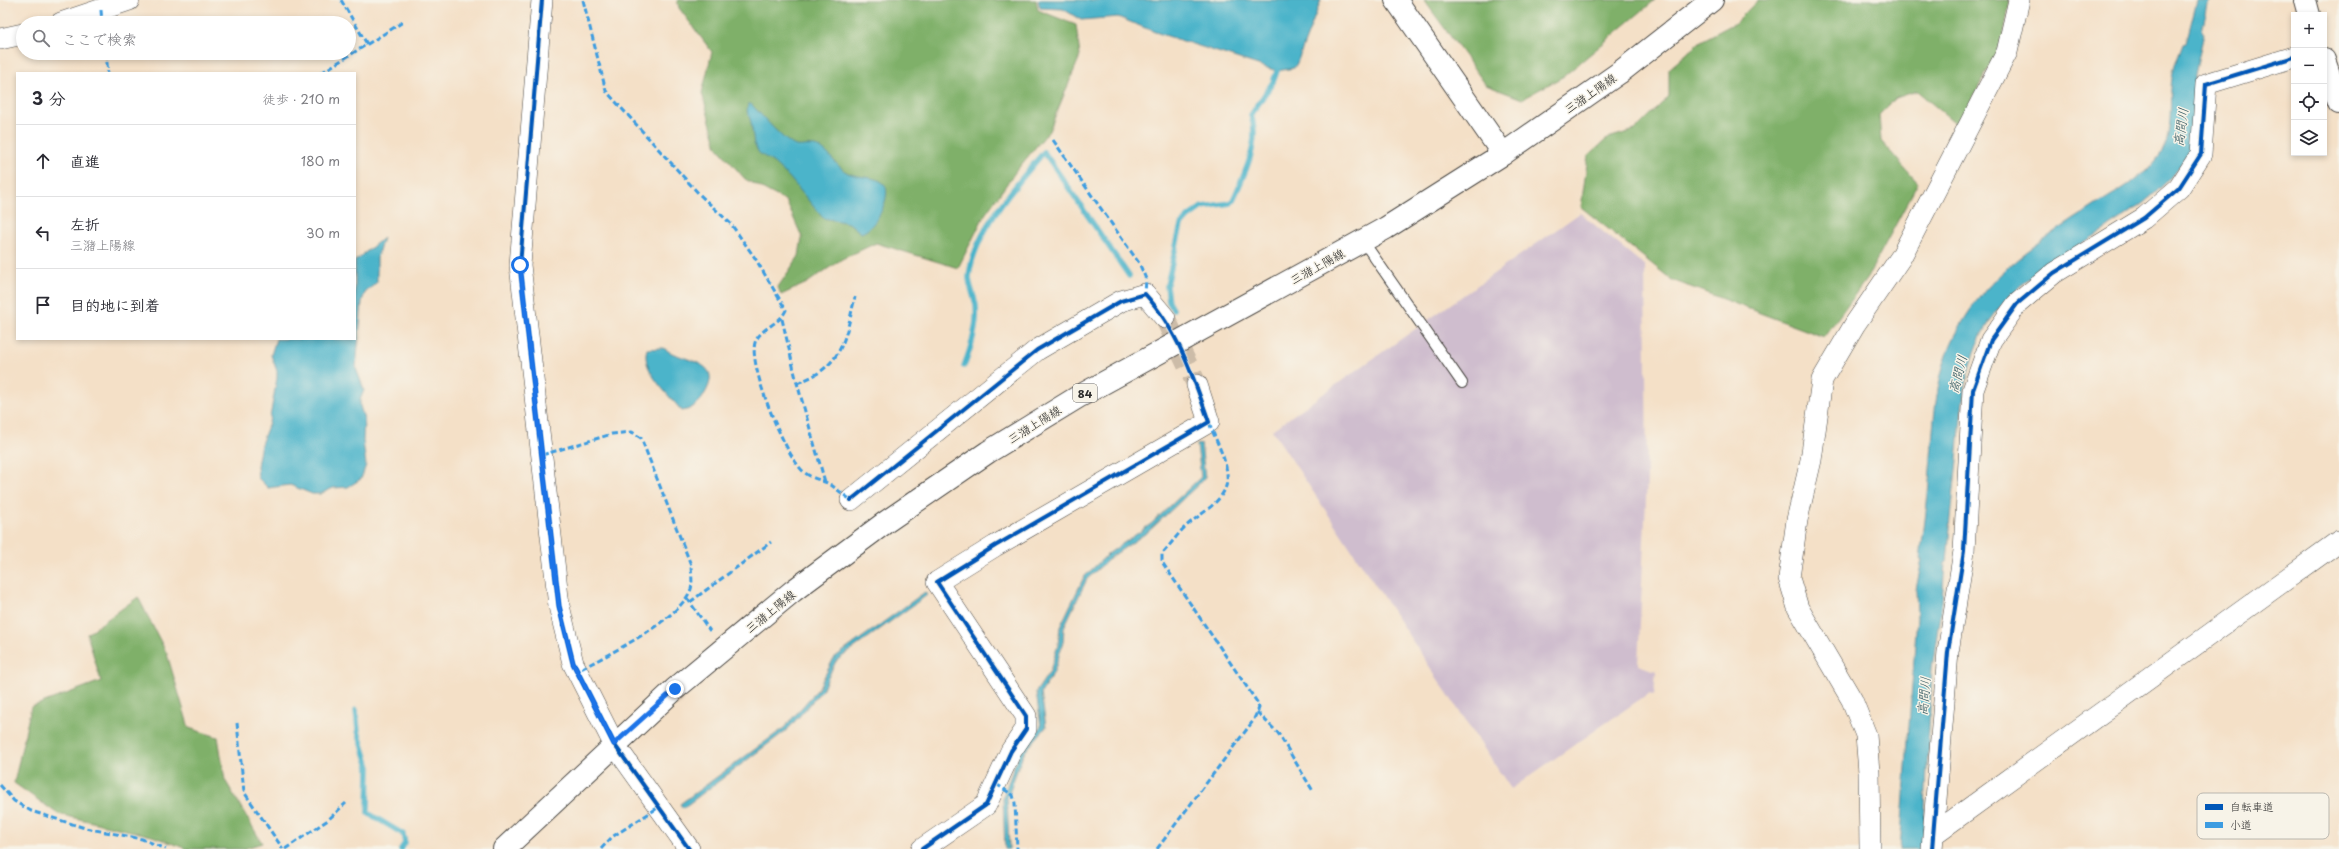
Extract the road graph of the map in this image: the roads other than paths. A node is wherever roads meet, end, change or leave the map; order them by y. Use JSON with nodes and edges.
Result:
{"nodes":[{"id":1,"x":129,"y":0,"type":"edge"},
{"id":2,"x":542,"y":0,"type":"edge"},
{"id":3,"x":1396,"y":0,"type":"edge"},
{"id":4,"x":1712,"y":0,"type":"edge"},
{"id":5,"x":2019,"y":0,"type":"edge"},
{"id":6,"x":2305,"y":0,"type":"edge"},
{"id":7,"x":2308,"y":12,"type":"edge"},
{"id":8,"x":82,"y":16,"type":"edge"},
{"id":9,"x":16,"y":36,"type":"edge"},
{"id":10,"x":0,"y":39,"type":"edge"},
{"id":11,"x":2291,"y":58,"type":"edge"},
{"id":12,"x":2327,"y":69,"type":"edge"},
{"id":13,"x":2339,"y":103,"type":"edge"},
{"id":14,"x":1503,"y":154,"type":"junction"},
{"id":15,"x":1363,"y":241,"type":"junction"},
{"id":16,"x":1165,"y":318,"type":"tunnel mouth"},
{"id":17,"x":1462,"y":383,"type":"dead end"},
{"id":18,"x":1196,"y":385,"type":"tunnel mouth"},
{"id":19,"x":851,"y":500,"type":"dead end"},
{"id":20,"x":2339,"y":540,"type":"edge"},
{"id":21,"x":614,"y":744,"type":"junction"},
{"id":22,"x":1933,"y":841,"type":"edge"},
{"id":23,"x":504,"y":849,"type":"edge"},
{"id":24,"x":689,"y":849,"type":"edge"},
{"id":25,"x":922,"y":849,"type":"edge"},
{"id":26,"x":1870,"y":849,"type":"edge"}],
"edges":[{"from":1,"to":8,"type":"street"},
{"from":2,"to":21,"type":"street"},
{"from":3,"to":14,"type":"main road"},
{"from":4,"to":14,"type":"main road","name":"三潴上陽線","number":"84"},
{"from":5,"to":26,"type":"street"},
{"from":6,"to":7,"type":"main road"},
{"from":9,"to":10,"type":"street"},
{"from":11,"to":22,"type":"street"},
{"from":12,"to":13,"type":"main road"},
{"from":14,"to":15,"type":"main road","name":"三潴上陽線","number":"84"},
{"from":15,"to":17,"type":"lane"},
{"from":15,"to":21,"type":"main road","name":"三潴上陽線","number":"84"},
{"from":16,"to":19,"type":"street"},
{"from":18,"to":25,"type":"street"},
{"from":20,"to":22,"type":"street"},
{"from":21,"to":23,"type":"main road","name":"三潴上陽線","number":"84"},
{"from":21,"to":24,"type":"street"}]}
